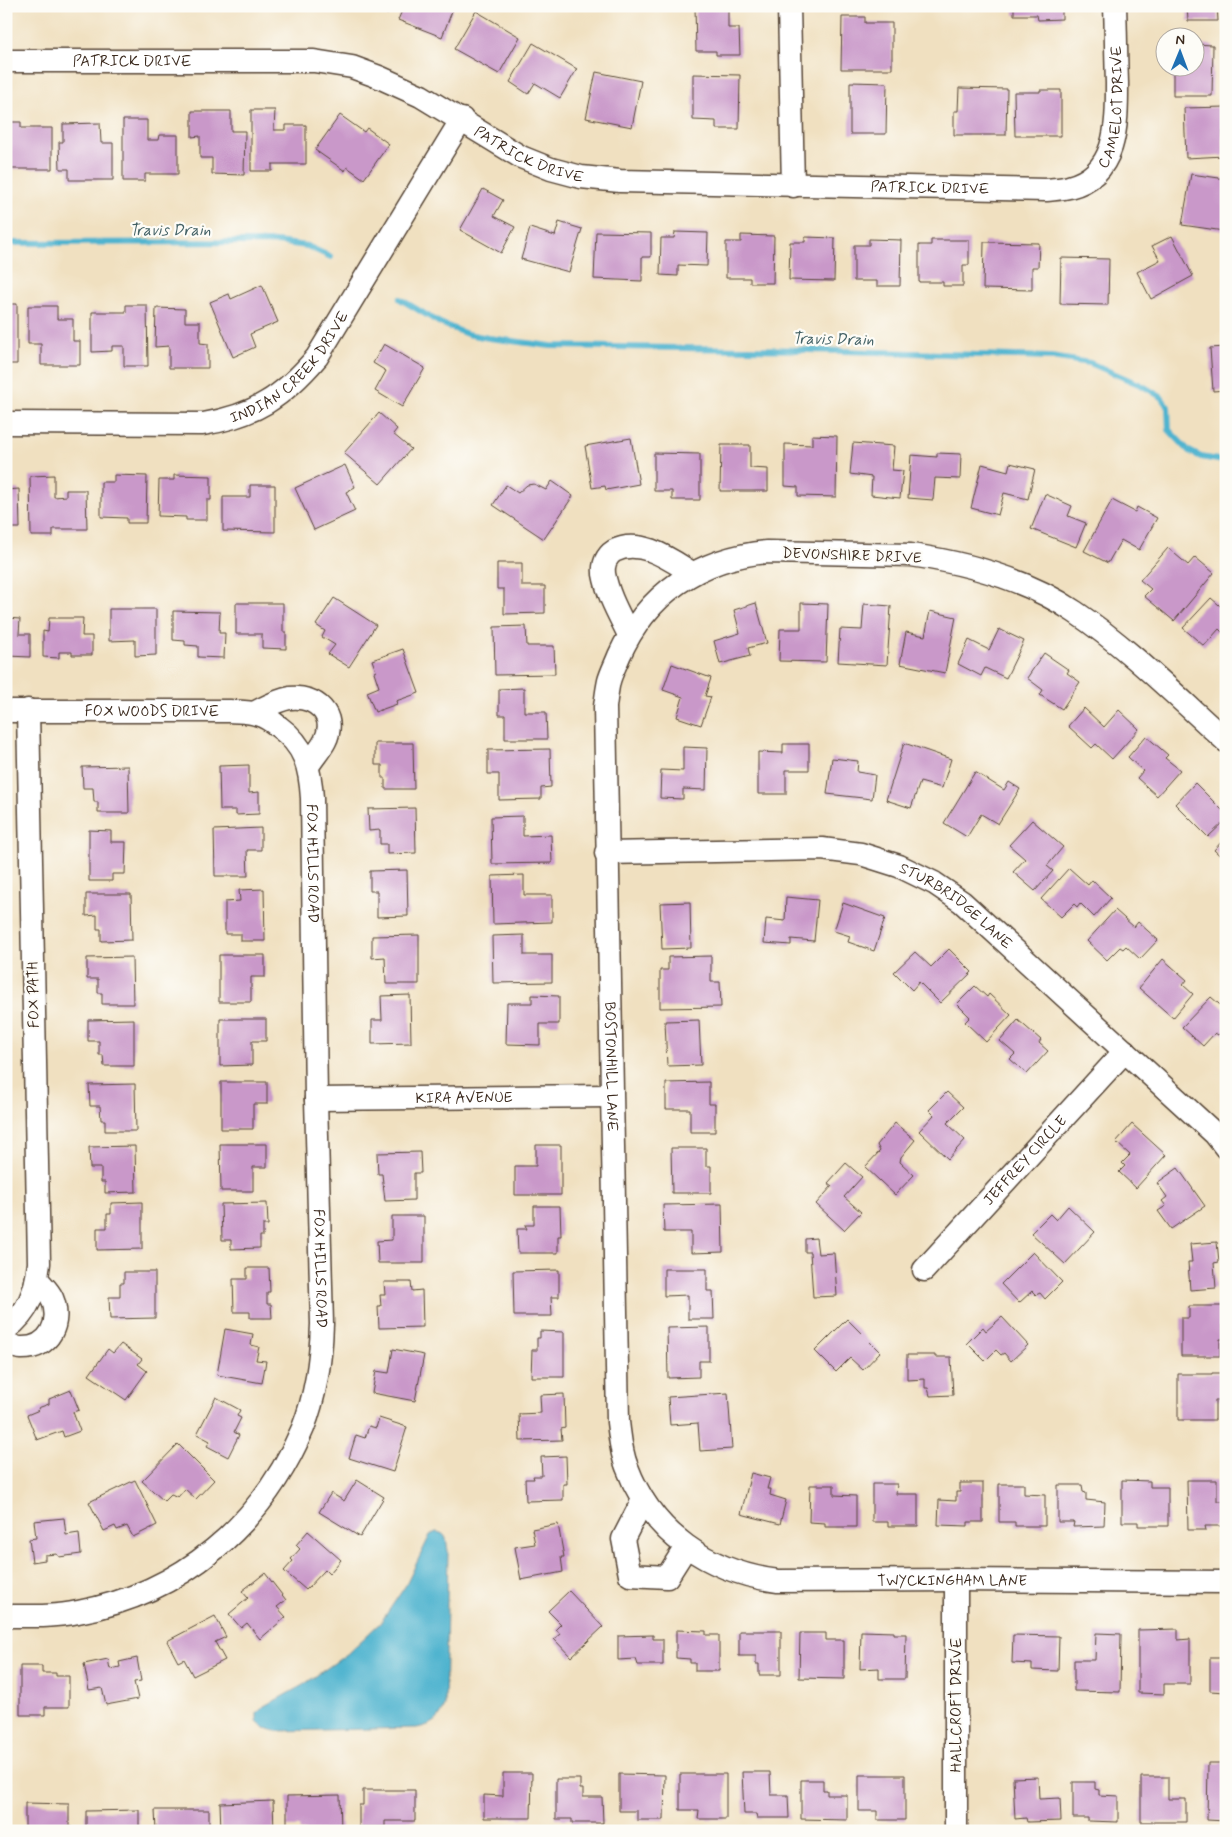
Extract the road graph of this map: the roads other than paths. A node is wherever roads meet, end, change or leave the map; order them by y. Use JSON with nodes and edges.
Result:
{"nodes":[{"id":1,"x":790,"y":6,"type":"edge"},
{"id":2,"x":1115,"y":6,"type":"edge"},
{"id":3,"x":6,"y":61,"type":"edge"},
{"id":4,"x":462,"y":119,"type":"junction"},
{"id":5,"x":793,"y":186,"type":"junction"},
{"id":6,"x":1070,"y":187,"type":"joint"},
{"id":7,"x":6,"y":423,"type":"edge"},
{"id":8,"x":692,"y":573,"type":"junction"},
{"id":9,"x":656,"y":600,"type":"joint"},
{"id":10,"x":629,"y":635,"type":"junction"},
{"id":11,"x":17,"y":710,"type":"edge"},
{"id":12,"x":254,"y":713,"type":"junction"},
{"id":13,"x":291,"y":735,"type":"joint"},
{"id":14,"x":1226,"y":741,"type":"edge"},
{"id":15,"x":308,"y":766,"type":"junction"},
{"id":16,"x":606,"y":853,"type":"junction"},
{"id":17,"x":1125,"y":1051,"type":"junction"},
{"id":18,"x":611,"y":1096,"type":"junction"},
{"id":19,"x":316,"y":1099,"type":"junction"},
{"id":20,"x":1226,"y":1148,"type":"edge"},
{"id":21,"x":924,"y":1270,"type":"dead end"},
{"id":22,"x":37,"y":1279,"type":"junction"},
{"id":23,"x":6,"y":1329,"type":"edge"},
{"id":24,"x":6,"y":1343,"type":"edge"},
{"id":25,"x":643,"y":1500,"type":"junction"},
{"id":26,"x":667,"y":1530,"type":"joint"},
{"id":27,"x":686,"y":1547,"type":"junction"},
{"id":28,"x":956,"y":1580,"type":"junction"},
{"id":29,"x":1226,"y":1582,"type":"edge"},
{"id":30,"x":6,"y":1616,"type":"edge"},
{"id":31,"x":956,"y":1831,"type":"edge"}],
"edges":[{"from":1,"to":5,"type":"street"},
{"from":2,"to":6,"type":"street","name":"CAMELOT DRIVE"},
{"from":3,"to":4,"type":"street","name":"PATRICK DRIVE"},
{"from":4,"to":5,"type":"street","name":"PATRICK DRIVE"},
{"from":4,"to":7,"type":"street","name":"INDIAN CREEK DRIVE"},
{"from":5,"to":6,"type":"street","name":"PATRICK DRIVE"},
{"from":8,"to":9,"type":"street","name":"DEVONSHIRE DRIVE"},
{"from":8,"to":10,"type":"street"},
{"from":8,"to":14,"type":"street","name":"DEVONSHIRE DRIVE"},
{"from":9,"to":10,"type":"street","name":"BOSTONHILL LANE"},
{"from":10,"to":16,"type":"street","name":"BOSTONHILL LANE"},
{"from":11,"to":12,"type":"street","name":"FOX WOODS DRIVE"},
{"from":11,"to":22,"type":"street","name":"FOX PATH"},
{"from":12,"to":13,"type":"street","name":"FOX WOODS DRIVE"},
{"from":12,"to":15,"type":"street"},
{"from":13,"to":15,"type":"street","name":"FOX HILLS ROAD"},
{"from":15,"to":19,"type":"street","name":"FOX HILLS ROAD"},
{"from":16,"to":17,"type":"street","name":"STURBRIDGE LANE"},
{"from":16,"to":18,"type":"street","name":"BOSTONHILL LANE"},
{"from":17,"to":20,"type":"street","name":"STURBRIDGE LANE"},
{"from":17,"to":21,"type":"street","name":"JEFFREY CIRCLE"},
{"from":18,"to":19,"type":"street","name":"KIRA AVENUE"},
{"from":18,"to":25,"type":"street","name":"BOSTONHILL LANE"},
{"from":19,"to":30,"type":"street","name":"FOX HILLS ROAD"},
{"from":22,"to":23,"type":"street","name":"FOX PATH"},
{"from":22,"to":24,"type":"street"},
{"from":25,"to":26,"type":"street","name":"BOSTONHILL LANE"},
{"from":25,"to":27,"type":"street"},
{"from":26,"to":27,"type":"street","name":"TWYCKINGHAM LANE"},
{"from":27,"to":28,"type":"street","name":"TWYCKINGHAM LANE"},
{"from":28,"to":29,"type":"street","name":"TWYCKINGHAM LANE"},
{"from":28,"to":31,"type":"street","name":"HALLCROFT DRIVE"}]}
